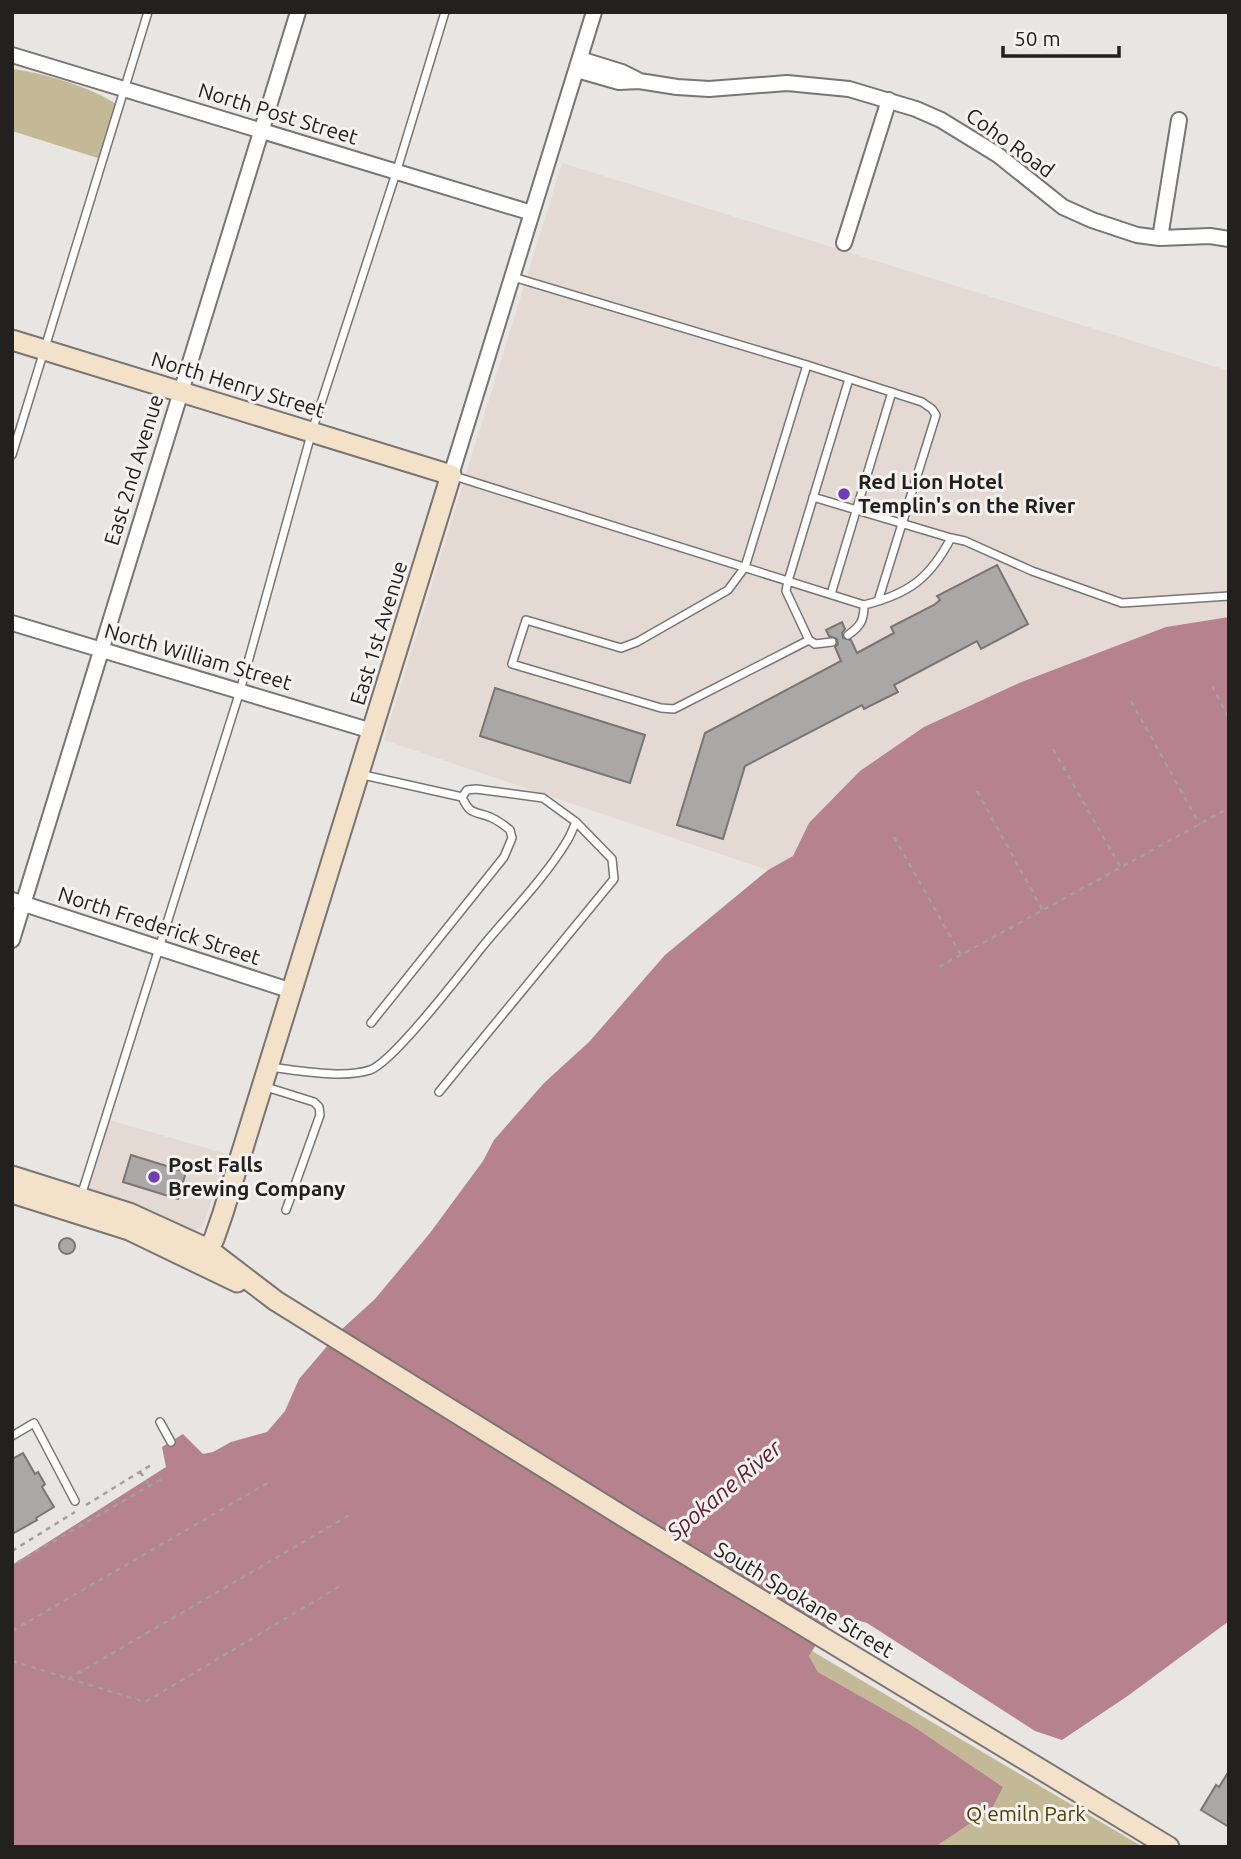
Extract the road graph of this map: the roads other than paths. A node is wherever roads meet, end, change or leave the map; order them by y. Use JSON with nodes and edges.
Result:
{"nodes":[{"id":1,"x":148,"y":12,"type":"edge"},
{"id":2,"x":298,"y":12,"type":"edge"},
{"id":3,"x":446,"y":12,"type":"edge"},
{"id":4,"x":594,"y":12,"type":"edge"},
{"id":5,"x":12,"y":55,"type":"edge"},
{"id":6,"x":578,"y":64,"type":"junction"},
{"id":7,"x":125,"y":88,"type":"junction"},
{"id":8,"x":888,"y":100,"type":"junction"},
{"id":9,"x":1180,"y":120,"type":"dead end"},
{"id":10,"x":261,"y":132,"type":"junction"},
{"id":11,"x":396,"y":173,"type":"junction"},
{"id":12,"x":532,"y":213,"type":"junction"},
{"id":13,"x":1160,"y":237,"type":"junction"},
{"id":14,"x":1229,"y":239,"type":"edge"},
{"id":15,"x":844,"y":243,"type":"dead end"},
{"id":16,"x":513,"y":277,"type":"junction"},
{"id":17,"x":12,"y":340,"type":"edge"},
{"id":18,"x":44,"y":349,"type":"junction"},
{"id":19,"x":807,"y":365,"type":"junction"},
{"id":20,"x":849,"y":379,"type":"junction"},
{"id":21,"x":180,"y":390,"type":"junction"},
{"id":22,"x":892,"y":393,"type":"junction"},
{"id":23,"x":312,"y":431,"type":"junction"},
{"id":24,"x":12,"y":455,"type":"edge"},
{"id":25,"x":451,"y":475,"type":"junction"},
{"id":26,"x":813,"y":497,"type":"junction"},
{"id":27,"x":856,"y":510,"type":"junction"},
{"id":28,"x":902,"y":523,"type":"junction"},
{"id":29,"x":951,"y":538,"type":"junction"},
{"id":30,"x":745,"y":567,"type":"junction"},
{"id":31,"x":788,"y":581,"type":"junction"},
{"id":32,"x":831,"y":594,"type":"junction"},
{"id":33,"x":1229,"y":596,"type":"edge"},
{"id":34,"x":878,"y":601,"type":"junction"},
{"id":35,"x":864,"y":605,"type":"junction"},
{"id":36,"x":12,"y":623,"type":"edge"},
{"id":37,"x":848,"y":635,"type":"dead end"},
{"id":38,"x":809,"y":640,"type":"junction"},
{"id":39,"x":832,"y":642,"type":"dead end"},
{"id":40,"x":100,"y":651,"type":"junction"},
{"id":41,"x":240,"y":691,"type":"junction"},
{"id":42,"x":372,"y":731,"type":"junction"},
{"id":43,"x":359,"y":774,"type":"junction"},
{"id":44,"x":462,"y":797,"type":"junction"},
{"id":45,"x":576,"y":822,"type":"junction"},
{"id":46,"x":18,"y":902,"type":"edge"},
{"id":47,"x":12,"y":940,"type":"edge"},
{"id":48,"x":160,"y":948,"type":"junction"},
{"id":49,"x":292,"y":991,"type":"junction"},
{"id":50,"x":372,"y":1023,"type":"dead end"},
{"id":51,"x":269,"y":1066,"type":"junction"},
{"id":52,"x":263,"y":1086,"type":"junction"},
{"id":53,"x":439,"y":1092,"type":"dead end"},
{"id":54,"x":12,"y":1176,"type":"edge"},
{"id":55,"x":12,"y":1194,"type":"edge"},
{"id":56,"x":81,"y":1197,"type":"junction"},
{"id":57,"x":286,"y":1210,"type":"dead end"},
{"id":58,"x":204,"y":1257,"type":"junction"},
{"id":59,"x":160,"y":1422,"type":"dead end"},
{"id":60,"x":12,"y":1436,"type":"edge"},
{"id":61,"x":171,"y":1442,"type":"dead end"},
{"id":62,"x":75,"y":1501,"type":"dead end"},
{"id":63,"x":1168,"y":1847,"type":"edge"}],
"edges":[{"from":1,"to":7,"type":"lane"},
{"from":2,"to":10,"type":"street","name":"East 2nd Avenue"},
{"from":3,"to":11,"type":"lane"},
{"from":4,"to":6,"type":"street","name":"East 1st Avenue"},
{"from":5,"to":7,"type":"street","name":"North Post Street"},
{"from":6,"to":8,"type":"street","name":"Coho Road"},
{"from":6,"to":12,"type":"street","name":"East 1st Avenue"},
{"from":7,"to":10,"type":"street","name":"North Post Street"},
{"from":7,"to":18,"type":"lane"},
{"from":8,"to":13,"type":"street","name":"Coho Road"},
{"from":8,"to":15,"type":"street"},
{"from":9,"to":13,"type":"street"},
{"from":10,"to":11,"type":"street","name":"North Post Street"},
{"from":10,"to":21,"type":"street","name":"East 2nd Avenue"},
{"from":11,"to":12,"type":"street","name":"North Post Street"},
{"from":11,"to":23,"type":"lane"},
{"from":12,"to":16,"type":"street","name":"East 1st Avenue"},
{"from":13,"to":14,"type":"street","name":"Coho Road"},
{"from":16,"to":19,"type":"lane"},
{"from":16,"to":25,"type":"street","name":"East 1st Avenue"},
{"from":17,"to":18,"type":"main road","name":"North Henry Street"},
{"from":18,"to":21,"type":"main road","name":"North Henry Street"},
{"from":18,"to":24,"type":"lane"},
{"from":19,"to":20,"type":"lane"},
{"from":19,"to":30,"type":"lane"},
{"from":20,"to":22,"type":"lane"},
{"from":20,"to":26,"type":"lane"},
{"from":21,"to":23,"type":"main road","name":"North Henry Street"},
{"from":21,"to":40,"type":"street","name":"East 2nd Avenue"},
{"from":22,"to":27,"type":"lane"},
{"from":22,"to":28,"type":"lane"},
{"from":23,"to":25,"type":"main road","name":"North Henry Street"},
{"from":23,"to":41,"type":"lane"},
{"from":25,"to":30,"type":"lane"},
{"from":25,"to":42,"type":"main road","name":"East 1st Avenue"},
{"from":26,"to":27,"type":"lane"},
{"from":26,"to":31,"type":"lane"},
{"from":27,"to":28,"type":"lane"},
{"from":27,"to":32,"type":"lane"},
{"from":28,"to":29,"type":"lane"},
{"from":28,"to":34,"type":"lane"},
{"from":29,"to":33,"type":"lane"},
{"from":29,"to":34,"type":"lane"},
{"from":30,"to":31,"type":"lane"},
{"from":30,"to":38,"type":"lane"},
{"from":31,"to":32,"type":"lane"},
{"from":31,"to":38,"type":"lane"},
{"from":32,"to":35,"type":"lane"},
{"from":34,"to":35,"type":"lane"},
{"from":35,"to":37,"type":"lane"},
{"from":36,"to":40,"type":"street","name":"North William Street"},
{"from":38,"to":39,"type":"lane"},
{"from":40,"to":41,"type":"street","name":"North William Street"},
{"from":40,"to":46,"type":"street","name":"East 2nd Avenue"},
{"from":41,"to":42,"type":"street","name":"North William Street"},
{"from":41,"to":48,"type":"lane"},
{"from":42,"to":43,"type":"main road","name":"East 1st Avenue"},
{"from":43,"to":44,"type":"lane"},
{"from":43,"to":49,"type":"main road","name":"East 1st Avenue"},
{"from":44,"to":45,"type":"lane"},
{"from":44,"to":50,"type":"lane"},
{"from":45,"to":51,"type":"lane"},
{"from":45,"to":53,"type":"lane"},
{"from":46,"to":47,"type":"street","name":"East 2nd Avenue"},
{"from":46,"to":48,"type":"street","name":"North Frederick Street"},
{"from":48,"to":49,"type":"street","name":"North Frederick Street"},
{"from":48,"to":56,"type":"lane"},
{"from":49,"to":51,"type":"main road","name":"East 1st Avenue"},
{"from":51,"to":52,"type":"main road","name":"East 1st Avenue"},
{"from":52,"to":57,"type":"lane"},
{"from":52,"to":58,"type":"main road","name":"East 1st Avenue"},
{"from":54,"to":56,"type":"main road"},
{"from":55,"to":58,"type":"main road"},
{"from":56,"to":58,"type":"main road"},
{"from":58,"to":63,"type":"main road","name":"South Spokane Street"},
{"from":59,"to":61,"type":"lane"},
{"from":60,"to":62,"type":"lane"}]}
